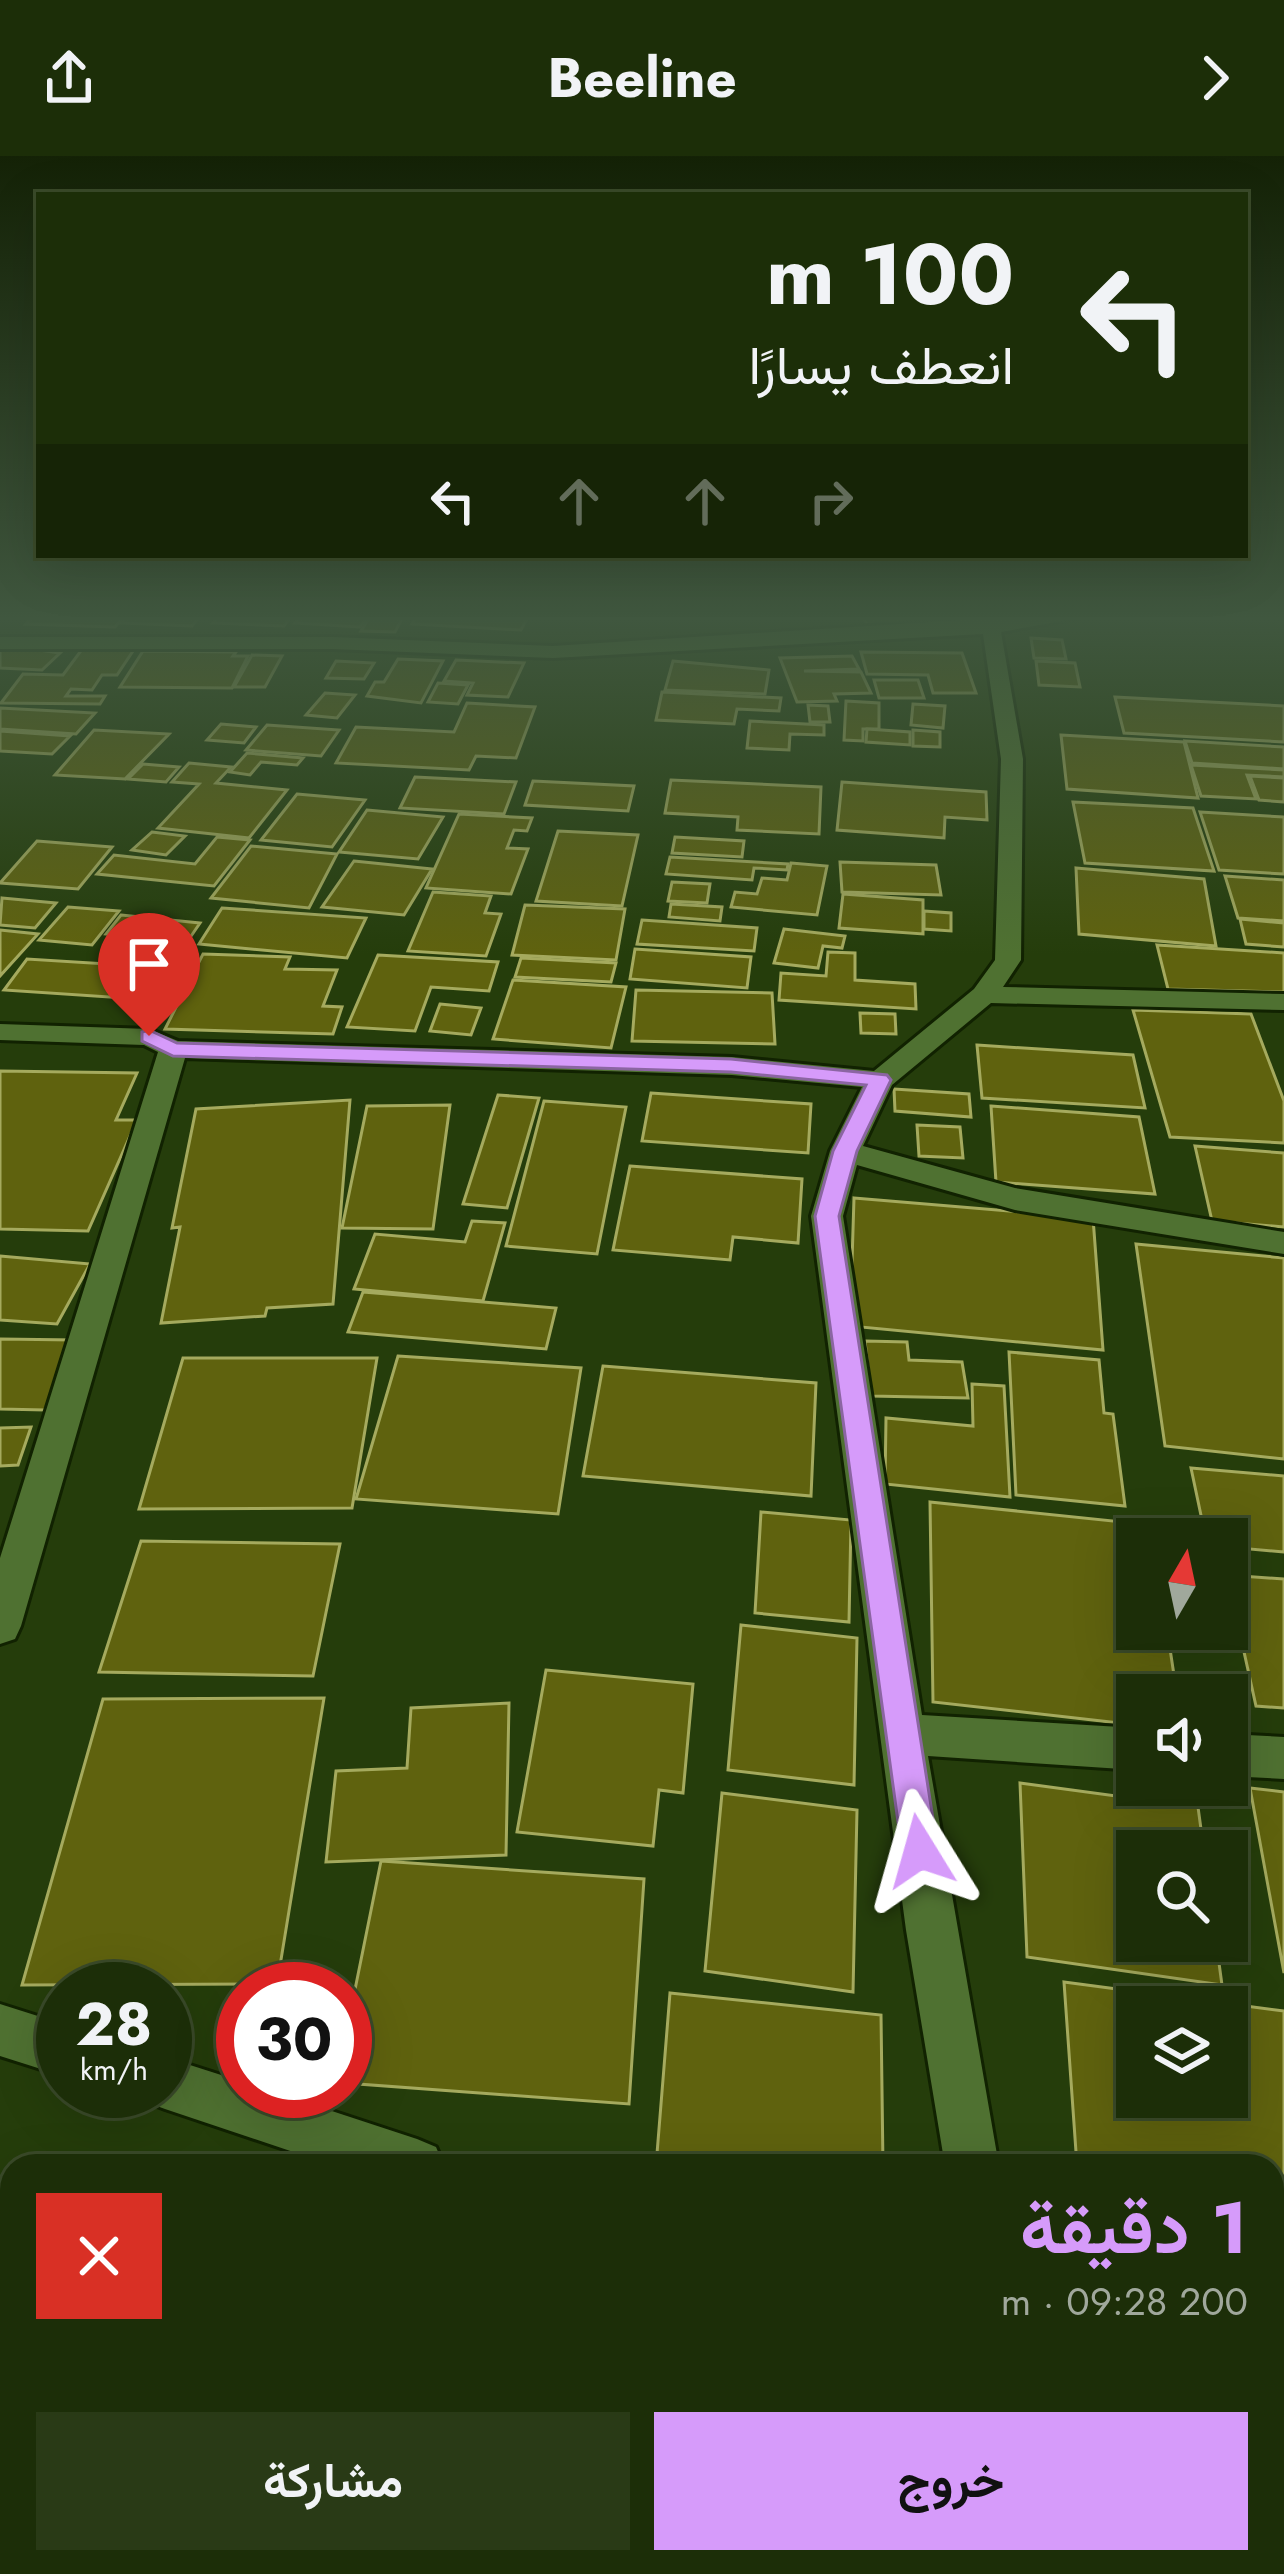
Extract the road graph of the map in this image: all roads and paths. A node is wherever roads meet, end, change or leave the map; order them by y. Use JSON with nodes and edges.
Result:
{"nodes":[{"id":1,"x":1005,"y":728,"type":"edge"},
{"id":2,"x":984,"y":995,"type":"junction"},
{"id":3,"x":1284,"y":1002,"type":"edge"},
{"id":4,"x":0,"y":1032,"type":"edge"},
{"id":5,"x":173,"y":1049,"type":"junction"},
{"id":6,"x":880,"y":1080,"type":"junction"},
{"id":7,"x":845,"y":1151,"type":"junction"},
{"id":8,"x":1284,"y":1243,"type":"edge"},
{"id":9,"x":0,"y":1626,"type":"edge"},
{"id":10,"x":903,"y":1733,"type":"junction"},
{"id":11,"x":1116,"y":1748,"type":"edge"},
{"id":12,"x":1248,"y":1755,"type":"edge"},
{"id":13,"x":1284,"y":1758,"type":"edge"},
{"id":14,"x":0,"y":2030,"type":"edge"},
{"id":15,"x":36,"y":2041,"type":"edge"},
{"id":16,"x":192,"y":2092,"type":"edge"},
{"id":17,"x":381,"y":2154,"type":"edge"},
{"id":18,"x":970,"y":2154,"type":"edge"}],
"edges":[{"from":1,"to":2,"type":"street"},
{"from":2,"to":3,"type":"street"},
{"from":2,"to":6,"type":"street"},
{"from":4,"to":5,"type":"street"},
{"from":5,"to":6,"type":"street"},
{"from":5,"to":9,"type":"street"},
{"from":6,"to":7,"type":"street"},
{"from":7,"to":8,"type":"street"},
{"from":7,"to":10,"type":"street"},
{"from":10,"to":11,"type":"street"},
{"from":10,"to":18,"type":"street"},
{"from":12,"to":13,"type":"street"},
{"from":14,"to":15,"type":"street"},
{"from":16,"to":17,"type":"street"}]}
